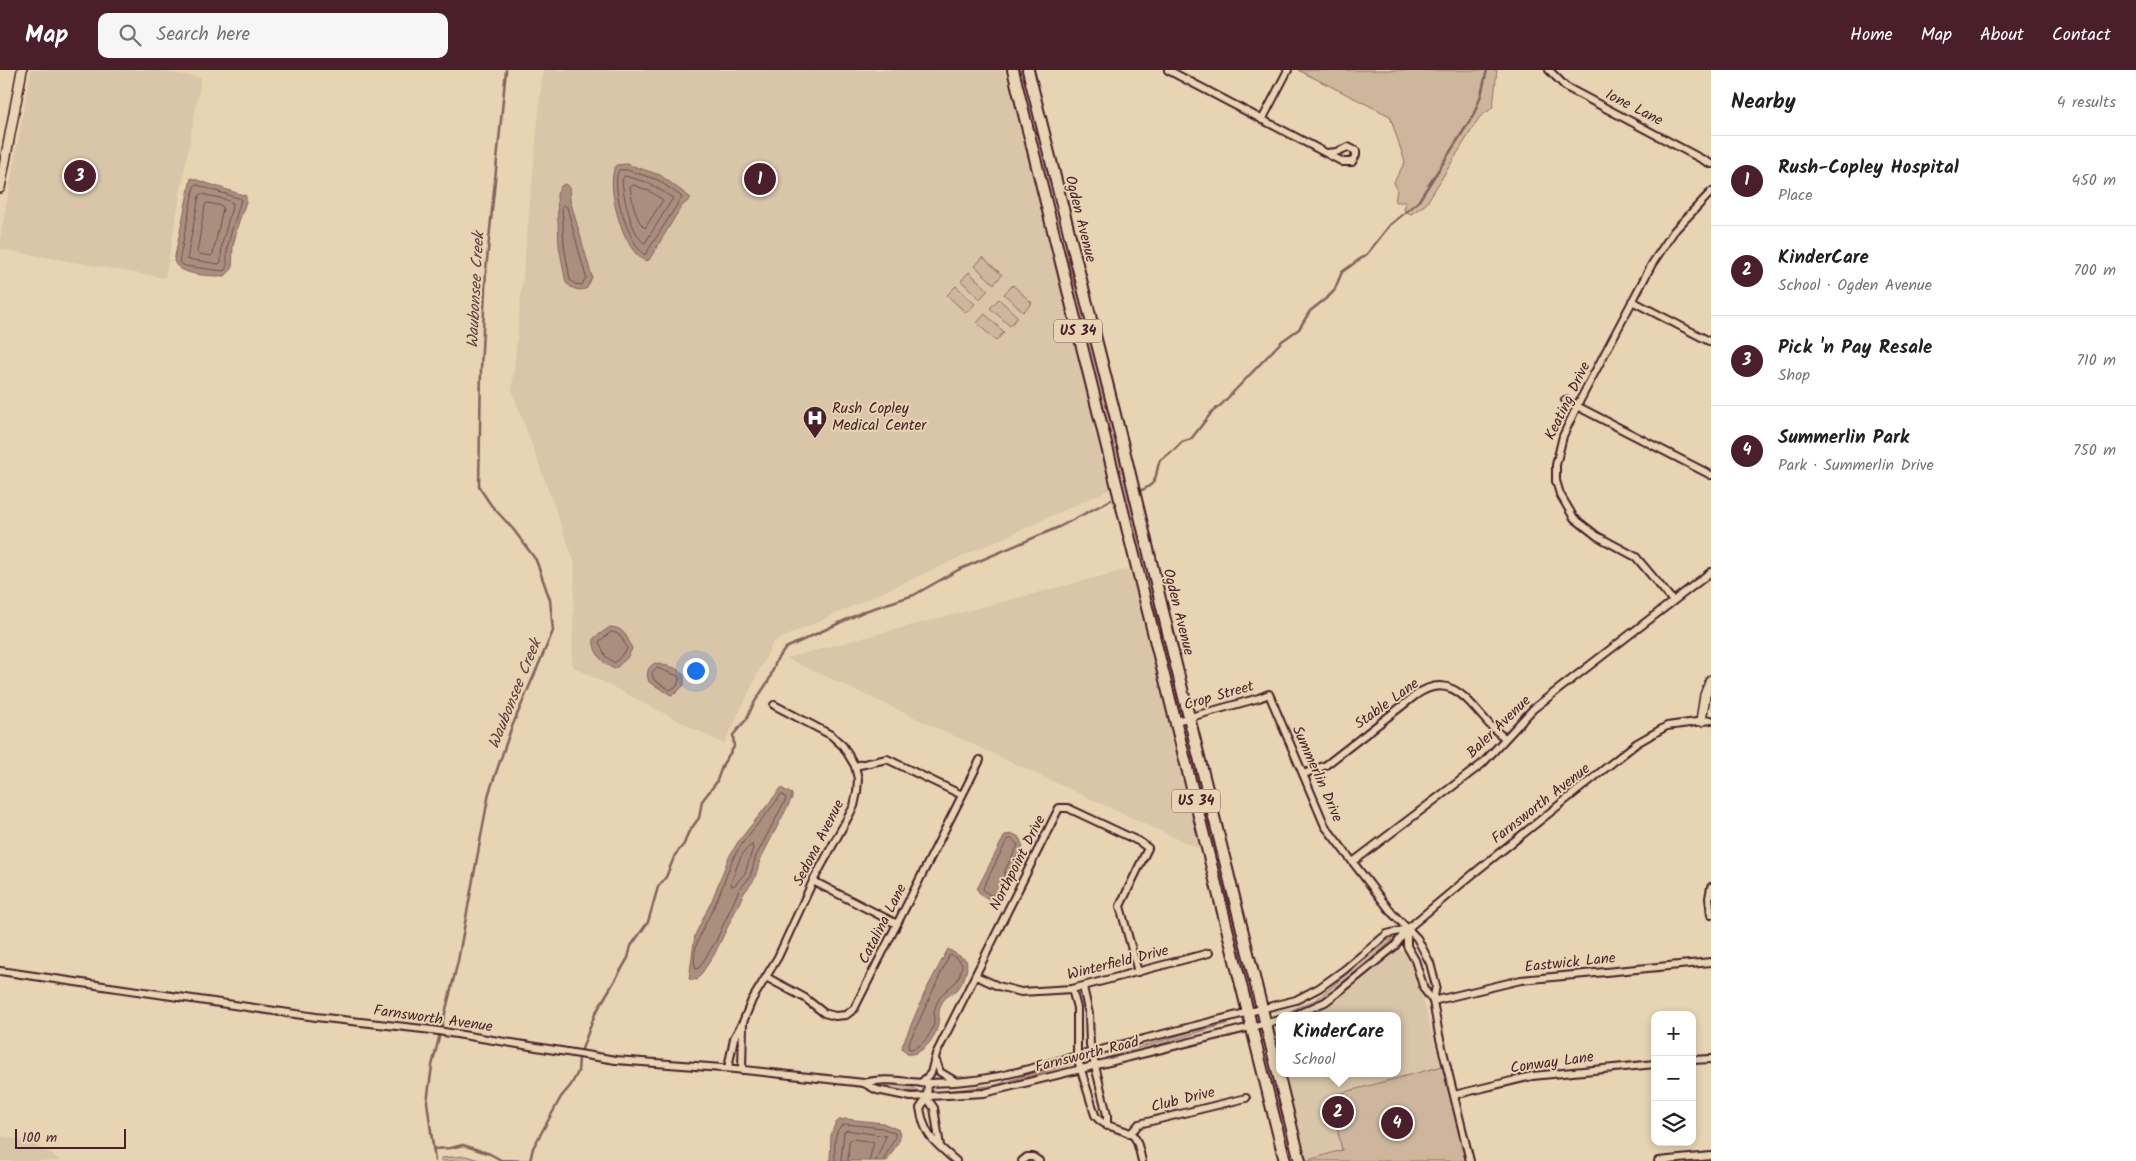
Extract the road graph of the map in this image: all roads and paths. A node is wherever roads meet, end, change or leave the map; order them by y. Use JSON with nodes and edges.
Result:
{"nodes":[{"id":1,"x":22,"y":70,"type":"edge"},
{"id":2,"x":1013,"y":70,"type":"edge"},
{"id":3,"x":1028,"y":70,"type":"edge"},
{"id":4,"x":1168,"y":70,"type":"edge"},
{"id":5,"x":1288,"y":70,"type":"edge"},
{"id":6,"x":1549,"y":70,"type":"edge"},
{"id":7,"x":1262,"y":120,"type":"junction"},
{"id":8,"x":1327,"y":154,"type":"dead end"},
{"id":9,"x":1711,"y":164,"type":"edge"},
{"id":10,"x":0,"y":188,"type":"edge"},
{"id":11,"x":1711,"y":192,"type":"edge"},
{"id":12,"x":1632,"y":301,"type":"junction"},
{"id":13,"x":1711,"y":342,"type":"edge"},
{"id":14,"x":1565,"y":400,"type":"dead end"},
{"id":15,"x":1577,"y":406,"type":"junction"},
{"id":16,"x":1711,"y":475,"type":"edge"},
{"id":17,"x":1711,"y":572,"type":"edge"},
{"id":18,"x":1673,"y":602,"type":"junction"},
{"id":19,"x":1711,"y":680,"type":"edge"},
{"id":20,"x":1269,"y":694,"type":"joint"},
{"id":21,"x":774,"y":705,"type":"dead end"},
{"id":22,"x":1189,"y":717,"type":"junction"},
{"id":23,"x":1701,"y":720,"type":"junction"},
{"id":24,"x":1711,"y":720,"type":"edge"},
{"id":25,"x":1176,"y":721,"type":"junction"},
{"id":26,"x":1505,"y":738,"type":"junction"},
{"id":27,"x":980,"y":760,"type":"dead end"},
{"id":28,"x":855,"y":766,"type":"junction"},
{"id":29,"x":1304,"y":774,"type":"junction"},
{"id":30,"x":962,"y":795,"type":"junction"},
{"id":31,"x":1353,"y":862,"type":"junction"},
{"id":32,"x":813,"y":881,"type":"junction"},
{"id":33,"x":1711,"y":887,"type":"edge"},
{"id":34,"x":1711,"y":915,"type":"edge"},
{"id":35,"x":897,"y":924,"type":"junction"},
{"id":36,"x":1407,"y":929,"type":"junction"},
{"id":37,"x":1209,"y":953,"type":"dead end"},
{"id":38,"x":1711,"y":962,"type":"edge"},
{"id":39,"x":0,"y":971,"type":"edge"},
{"id":40,"x":1138,"y":972,"type":"junction"},
{"id":41,"x":976,"y":976,"type":"junction"},
{"id":42,"x":766,"y":977,"type":"junction"},
{"id":43,"x":1083,"y":987,"type":"junction"},
{"id":44,"x":1072,"y":989,"type":"junction"},
{"id":45,"x":1433,"y":1001,"type":"junction"},
{"id":46,"x":1263,"y":1010,"type":"junction"},
{"id":47,"x":1301,"y":1012,"type":"edge"},
{"id":48,"x":1248,"y":1013,"type":"junction"},
{"id":49,"x":1276,"y":1021,"type":"edge"},
{"id":50,"x":743,"y":1022,"type":"junction"},
{"id":51,"x":1266,"y":1024,"type":"junction"},
{"id":52,"x":1251,"y":1027,"type":"junction"},
{"id":53,"x":1092,"y":1053,"type":"junction"},
{"id":54,"x":936,"y":1054,"type":"junction"},
{"id":55,"x":1077,"y":1056,"type":"junction"},
{"id":56,"x":1711,"y":1059,"type":"edge"},
{"id":57,"x":1696,"y":1060,"type":"edge"},
{"id":58,"x":1276,"y":1064,"type":"edge"},
{"id":59,"x":1651,"y":1064,"type":"edge"},
{"id":60,"x":1095,"y":1066,"type":"junction"},
{"id":61,"x":728,"y":1068,"type":"junction"},
{"id":62,"x":742,"y":1070,"type":"junction"},
{"id":63,"x":1080,"y":1070,"type":"junction"},
{"id":64,"x":1279,"y":1077,"type":"edge"},
{"id":65,"x":958,"y":1082,"type":"junction"},
{"id":66,"x":864,"y":1083,"type":"junction"},
{"id":67,"x":924,"y":1083,"type":"junction"},
{"id":68,"x":1454,"y":1095,"type":"junction"},
{"id":69,"x":927,"y":1098,"type":"junction"},
{"id":70,"x":1246,"y":1098,"type":"dead end"},
{"id":71,"x":1107,"y":1126,"type":"junction"},
{"id":72,"x":1130,"y":1134,"type":"junction"},
{"id":73,"x":940,"y":1146,"type":"junction"},
{"id":74,"x":1711,"y":1156,"type":"edge"},
{"id":75,"x":956,"y":1161,"type":"edge"},
{"id":76,"x":1022,"y":1161,"type":"edge"},
{"id":77,"x":1039,"y":1161,"type":"edge"},
{"id":78,"x":1142,"y":1161,"type":"edge"},
{"id":79,"x":1285,"y":1161,"type":"edge"},
{"id":80,"x":1300,"y":1161,"type":"edge"},
{"id":81,"x":1470,"y":1161,"type":"edge"},
{"id":82,"x":1658,"y":1161,"type":"edge"}],
"edges":[{"from":1,"to":10,"type":"street"},
{"from":2,"to":25,"type":"main road","name":"Ogden Avenue","number":"US 34"},
{"from":3,"to":22,"type":"main road","name":"Ogden Avenue","number":"US 34"},
{"from":4,"to":7,"type":"street"},
{"from":5,"to":7,"type":"street"},
{"from":6,"to":9,"type":"street","name":"Ione Lane"},
{"from":7,"to":8,"type":"street"},
{"from":11,"to":12,"type":"street","name":"Keating Drive"},
{"from":12,"to":13,"type":"street"},
{"from":12,"to":15,"type":"street","name":"Keating Drive"},
{"from":14,"to":15,"type":"street"},
{"from":15,"to":16,"type":"street"},
{"from":15,"to":18,"type":"street","name":"Keating Drive"},
{"from":17,"to":18,"type":"street","name":"Baler Avenue"},
{"from":18,"to":26,"type":"street","name":"Baler Avenue"},
{"from":19,"to":23,"type":"street"},
{"from":20,"to":22,"type":"street","name":"Crop Street"},
{"from":20,"to":29,"type":"street","name":"Summerlin Drive"},
{"from":21,"to":28,"type":"street","name":"Sedona Avenue"},
{"from":22,"to":25,"type":"street","name":"Crop Street"},
{"from":22,"to":46,"type":"main road","name":"Ogden Avenue","number":"US 34"},
{"from":23,"to":24,"type":"street","name":"Farnsworth Avenue"},
{"from":23,"to":36,"type":"street","name":"Farnsworth Avenue"},
{"from":25,"to":48,"type":"main road","name":"Ogden Avenue","number":"US 34"},
{"from":26,"to":29,"type":"street","name":"Stable Lane"},
{"from":26,"to":31,"type":"street","name":"Baler Avenue"},
{"from":27,"to":30,"type":"street","name":"Catalina Lane"},
{"from":28,"to":30,"type":"street"},
{"from":28,"to":32,"type":"street","name":"Sedona Avenue"},
{"from":29,"to":31,"type":"street","name":"Summerlin Drive"},
{"from":30,"to":35,"type":"street","name":"Catalina Lane"},
{"from":31,"to":36,"type":"street","name":"Summerlin Drive"},
{"from":32,"to":35,"type":"street"},
{"from":32,"to":42,"type":"street","name":"Sedona Avenue"},
{"from":33,"to":34,"type":"street"},
{"from":35,"to":42,"type":"street","name":"Catalina Lane"},
{"from":36,"to":45,"type":"street","name":"Summerlin Drive"},
{"from":36,"to":45,"type":"street","name":"Summerlin Drive"},
{"from":36,"to":46,"type":"street","name":"Farnsworth Avenue"},
{"from":36,"to":47,"type":"street","name":"Farnsworth Avenue"},
{"from":37,"to":40,"type":"street","name":"Winterfield Drive"},
{"from":38,"to":45,"type":"street","name":"Eastwick Lane"},
{"from":39,"to":61,"type":"street","name":"Farnsworth Avenue"},
{"from":40,"to":41,"type":"street","name":"Northpoint Drive"},
{"from":40,"to":43,"type":"street","name":"Winterfield Drive"},
{"from":41,"to":44,"type":"street","name":"Winterfield Drive"},
{"from":41,"to":54,"type":"street","name":"Northpoint Drive"},
{"from":42,"to":50,"type":"street","name":"Sedona Avenue"},
{"from":43,"to":44,"type":"street","name":"Winterfield Drive"},
{"from":43,"to":53,"type":"street"},
{"from":44,"to":55,"type":"street"},
{"from":45,"to":68,"type":"street","name":"Summerlin Drive"},
{"from":46,"to":48,"type":"street","name":"Farnsworth Avenue"},
{"from":46,"to":51,"type":"main road","name":"Ogden Avenue","number":"US 34"},
{"from":48,"to":52,"type":"main road","name":"Ogden Avenue","number":"US 34"},
{"from":48,"to":53,"type":"street","name":"Farnsworth Road"},
{"from":49,"to":51,"type":"street"},
{"from":50,"to":61,"type":"street","name":"Sedona Avenue"},
{"from":50,"to":62,"type":"street","name":"Sedona Avenue"},
{"from":51,"to":52,"type":"street"},
{"from":51,"to":58,"type":"main road","name":"Ogden Avenue","number":"US 34"},
{"from":52,"to":60,"type":"street","name":"Farnsworth Road"},
{"from":52,"to":79,"type":"main road","name":"Ogden Avenue","number":"US 34"},
{"from":53,"to":55,"type":"street","name":"Farnsworth Road"},
{"from":53,"to":60,"type":"street"},
{"from":54,"to":65,"type":"street"},
{"from":54,"to":67,"type":"street","name":"Northpoint Drive"},
{"from":55,"to":63,"type":"street"},
{"from":55,"to":65,"type":"street","name":"Farnsworth Road"},
{"from":56,"to":57,"type":"street"},
{"from":59,"to":68,"type":"street","name":"Conway Lane"},
{"from":60,"to":63,"type":"street","name":"Farnsworth Road"},
{"from":60,"to":71,"type":"street"},
{"from":61,"to":62,"type":"street","name":"Farnsworth Avenue"},
{"from":62,"to":66,"type":"street","name":"Farnsworth Avenue"},
{"from":63,"to":69,"type":"street","name":"Farnsworth Road"},
{"from":63,"to":71,"type":"street"},
{"from":64,"to":80,"type":"main road","name":"Ogden Avenue","number":"US 34"},
{"from":65,"to":67,"type":"street","name":"Farnsworth Road"},
{"from":66,"to":67,"type":"street","name":"Farnsworth Avenue"},
{"from":66,"to":69,"type":"street","name":"Farnsworth Avenue"},
{"from":67,"to":69,"type":"street"},
{"from":68,"to":81,"type":"street","name":"Summerlin Drive"},
{"from":69,"to":73,"type":"street"},
{"from":69,"to":73,"type":"street"},
{"from":70,"to":72,"type":"street","name":"Club Drive"},
{"from":71,"to":72,"type":"street"},
{"from":72,"to":78,"type":"street"},
{"from":73,"to":75,"type":"street"},
{"from":74,"to":82,"type":"street"},
{"from":76,"to":77,"type":"street"}]}
